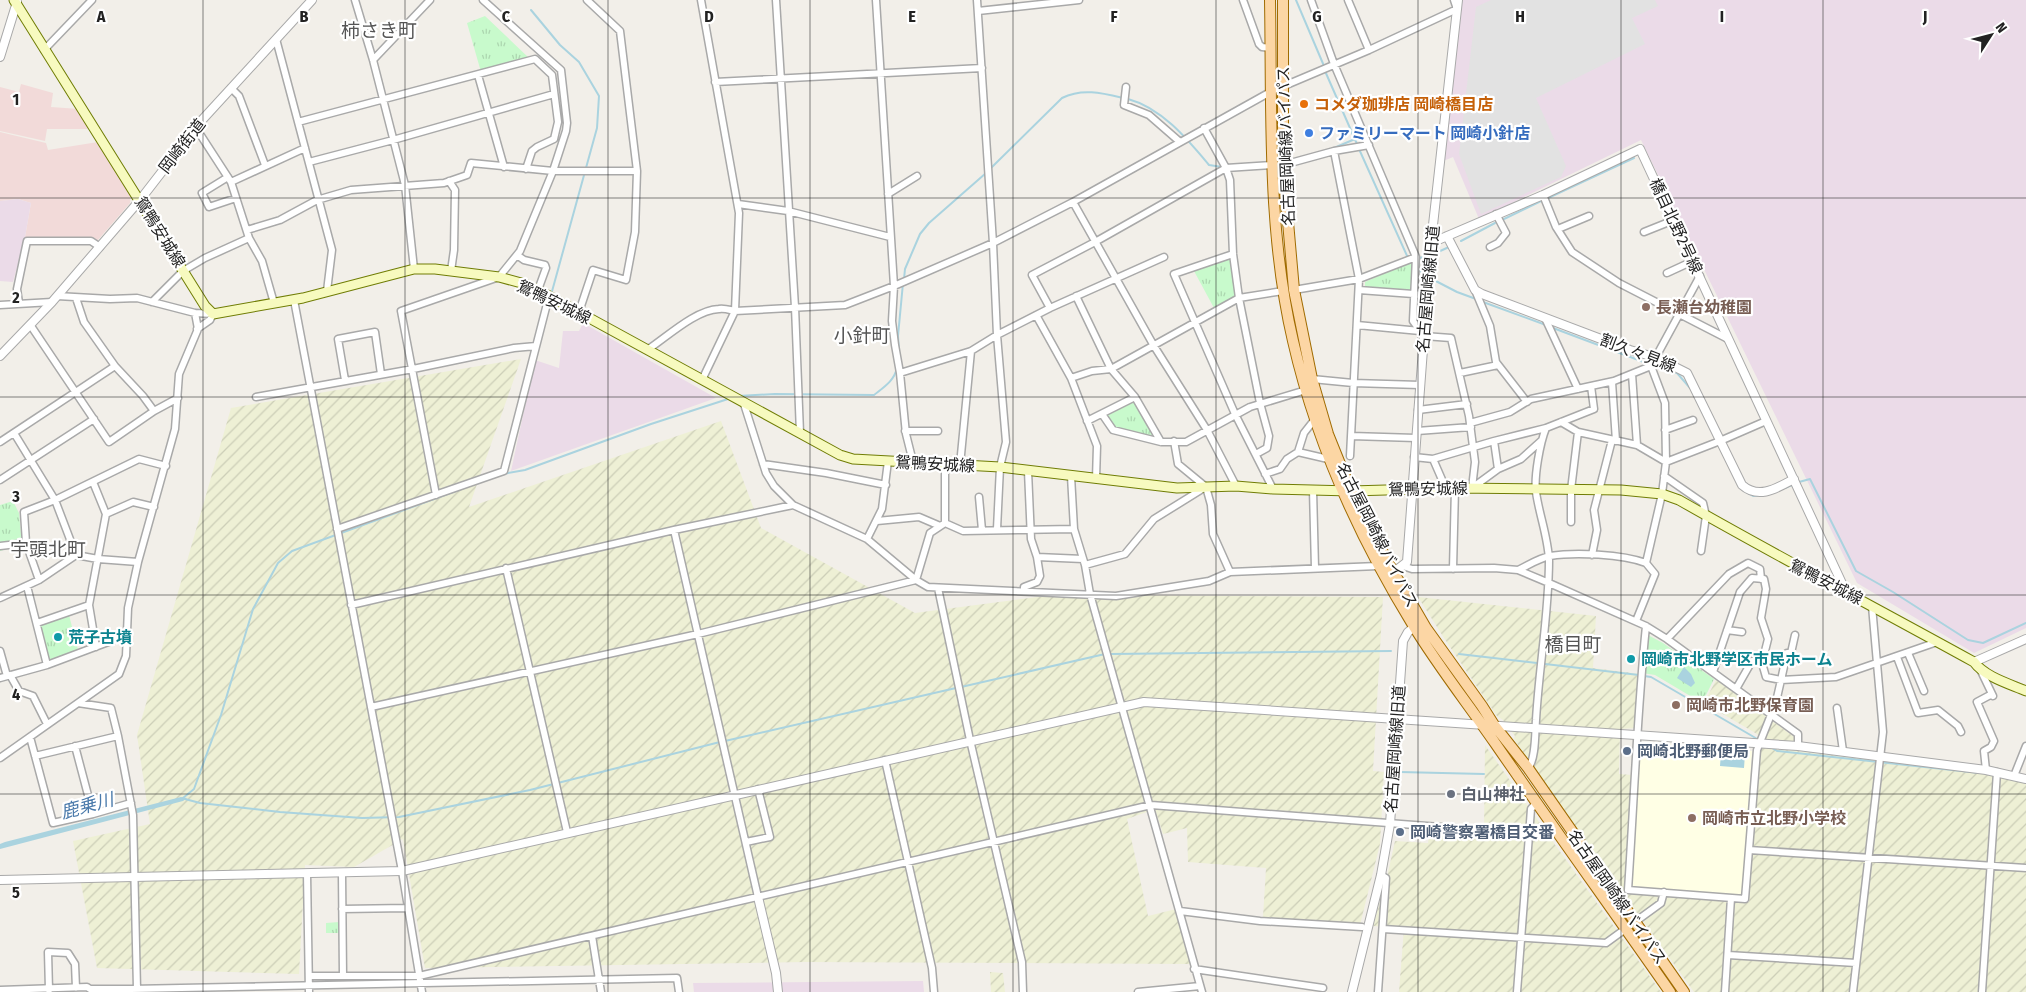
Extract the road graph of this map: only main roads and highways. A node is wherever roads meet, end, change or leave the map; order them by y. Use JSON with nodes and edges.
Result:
{"nodes":[{"id":1,"x":1270,"y":0,"type":"edge"},
{"id":2,"x":1283,"y":0,"type":"edge"},
{"id":3,"x":16,"y":2,"type":"edge"},
{"id":4,"x":1277,"y":89,"type":"junction"},
{"id":5,"x":1289,"y":291,"type":"junction"},
{"id":6,"x":1346,"y":490,"type":"junction"},
{"id":7,"x":2026,"y":691,"type":"edge"},
{"id":8,"x":1670,"y":992,"type":"edge"},
{"id":9,"x":1684,"y":992,"type":"edge"}],
"edges":[{"from":1,"to":4,"type":"main road","name":"名古屋岡崎線バイパス"},
{"from":2,"to":4,"type":"main road","name":"名古屋岡崎線バイパス"},
{"from":3,"to":6,"type":"main road","name":"鴛鴨安城線"},
{"from":4,"to":5,"type":"main road","name":"名古屋岡崎線バイパス"},
{"from":4,"to":5,"type":"main road","name":"名古屋岡崎線バイパス"},
{"from":5,"to":6,"type":"main road","name":"名古屋岡崎線バイパス"},
{"from":5,"to":6,"type":"main road","name":"名古屋岡崎線バイパス"},
{"from":6,"to":7,"type":"main road","name":"鴛鴨安城線"},
{"from":6,"to":8,"type":"main road","name":"名古屋岡崎線バイパス"},
{"from":6,"to":9,"type":"main road","name":"名古屋岡崎線バイパス"}]}
